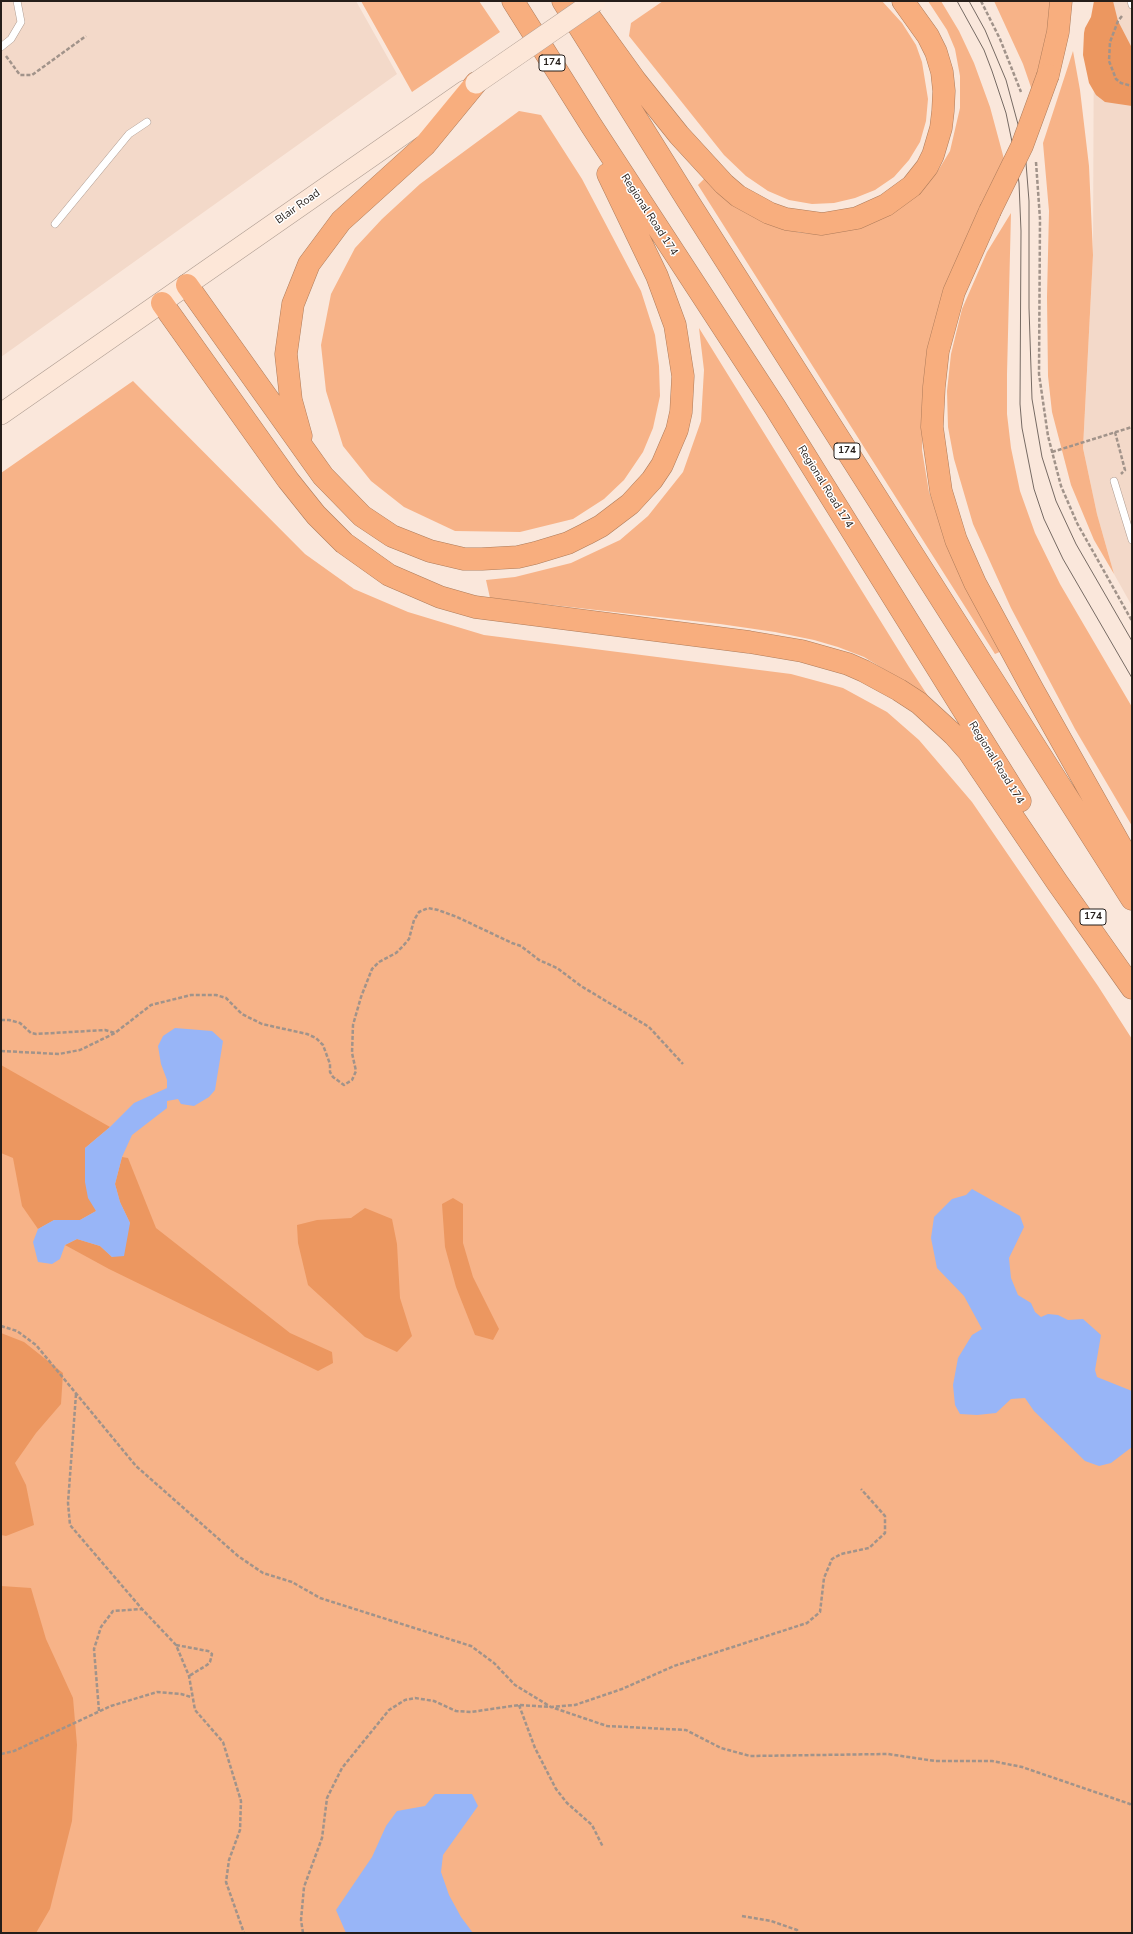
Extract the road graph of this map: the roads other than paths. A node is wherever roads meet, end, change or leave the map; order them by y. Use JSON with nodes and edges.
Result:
{"nodes":[{"id":1,"x":17,"y":1,"type":"edge"},
{"id":2,"x":513,"y":1,"type":"edge"},
{"id":3,"x":563,"y":1,"type":"edge"},
{"id":4,"x":578,"y":1,"type":"edge"},
{"id":5,"x":595,"y":1,"type":"edge"},
{"id":6,"x":903,"y":1,"type":"edge"},
{"id":7,"x":1061,"y":1,"type":"edge"},
{"id":8,"x":1130,"y":1,"type":"edge"},
{"id":9,"x":1132,"y":5,"type":"edge"},
{"id":10,"x":1,"y":46,"type":"edge"},
{"id":11,"x":476,"y":84,"type":"junction"},
{"id":12,"x":147,"y":122,"type":"dead end"},
{"id":13,"x":590,"y":125,"type":"junction"},
{"id":14,"x":55,"y":224,"type":"dead end"},
{"id":15,"x":187,"y":285,"type":"junction"},
{"id":16,"x":162,"y":303,"type":"junction"},
{"id":17,"x":1,"y":414,"type":"edge"},
{"id":18,"x":310,"y":455,"type":"junction"},
{"id":19,"x":1114,"y":481,"type":"road end"},
{"id":20,"x":1132,"y":540,"type":"edge"},
{"id":21,"x":1132,"y":866,"type":"edge"},
{"id":22,"x":1132,"y":899,"type":"edge"},
{"id":23,"x":1131,"y":986,"type":"edge"}],
"edges":[{"from":1,"to":10,"type":"lane"},
{"from":2,"to":13,"type":"highway","name":"Regional Road 174","number":"174"},
{"from":3,"to":22,"type":"highway","number":"174"},
{"from":4,"to":6,"type":"highway"},
{"from":5,"to":11,"type":"main road","name":"Blair Road","bridge":true},
{"from":7,"to":21,"type":"highway","bridge":true},
{"from":8,"to":9,"type":"lane"},
{"from":11,"to":15,"type":"main road","name":"Blair Road"},
{"from":11,"to":18,"type":"highway"},
{"from":12,"to":14,"type":"lane"},
{"from":13,"to":18,"type":"highway"},
{"from":13,"to":23,"type":"highway","name":"Regional Road 174","number":"174"},
{"from":15,"to":16,"type":"main road","name":"Blair Road"},
{"from":15,"to":18,"type":"highway"},
{"from":16,"to":17,"type":"main road","name":"Blair Road"},
{"from":16,"to":23,"type":"highway"},
{"from":19,"to":20,"type":"lane"}]}
